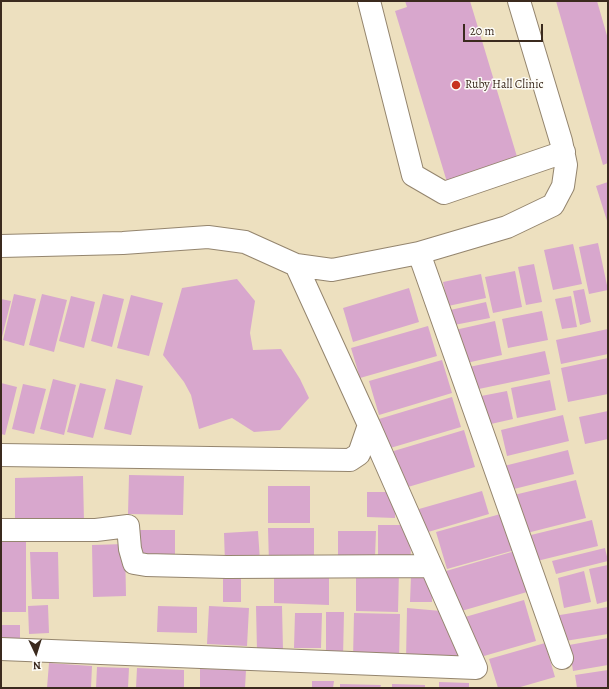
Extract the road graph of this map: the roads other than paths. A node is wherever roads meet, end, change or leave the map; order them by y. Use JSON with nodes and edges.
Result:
{"nodes":[{"id":1,"x":369,"y":1,"type":"edge"},
{"id":2,"x":519,"y":1,"type":"edge"},
{"id":3,"x":564,"y":152,"type":"junction"},
{"id":4,"x":1,"y":246,"type":"edge"},
{"id":5,"x":419,"y":253,"type":"junction"},
{"id":6,"x":296,"y":265,"type":"junction"},
{"id":7,"x":369,"y":425,"type":"junction"},
{"id":8,"x":1,"y":455,"type":"edge"},
{"id":9,"x":1,"y":530,"type":"edge"},
{"id":10,"x":431,"y":566,"type":"junction"},
{"id":11,"x":1,"y":650,"type":"edge"},
{"id":12,"x":562,"y":658,"type":"dead end"}],
"edges":[{"from":1,"to":3,"type":"street"},
{"from":2,"to":3,"type":"street"},
{"from":3,"to":5,"type":"street"},
{"from":4,"to":6,"type":"street"},
{"from":5,"to":6,"type":"street"},
{"from":5,"to":12,"type":"street"},
{"from":6,"to":7,"type":"street"},
{"from":7,"to":8,"type":"street"},
{"from":7,"to":10,"type":"street"},
{"from":9,"to":10,"type":"street"},
{"from":10,"to":11,"type":"street"}]}
